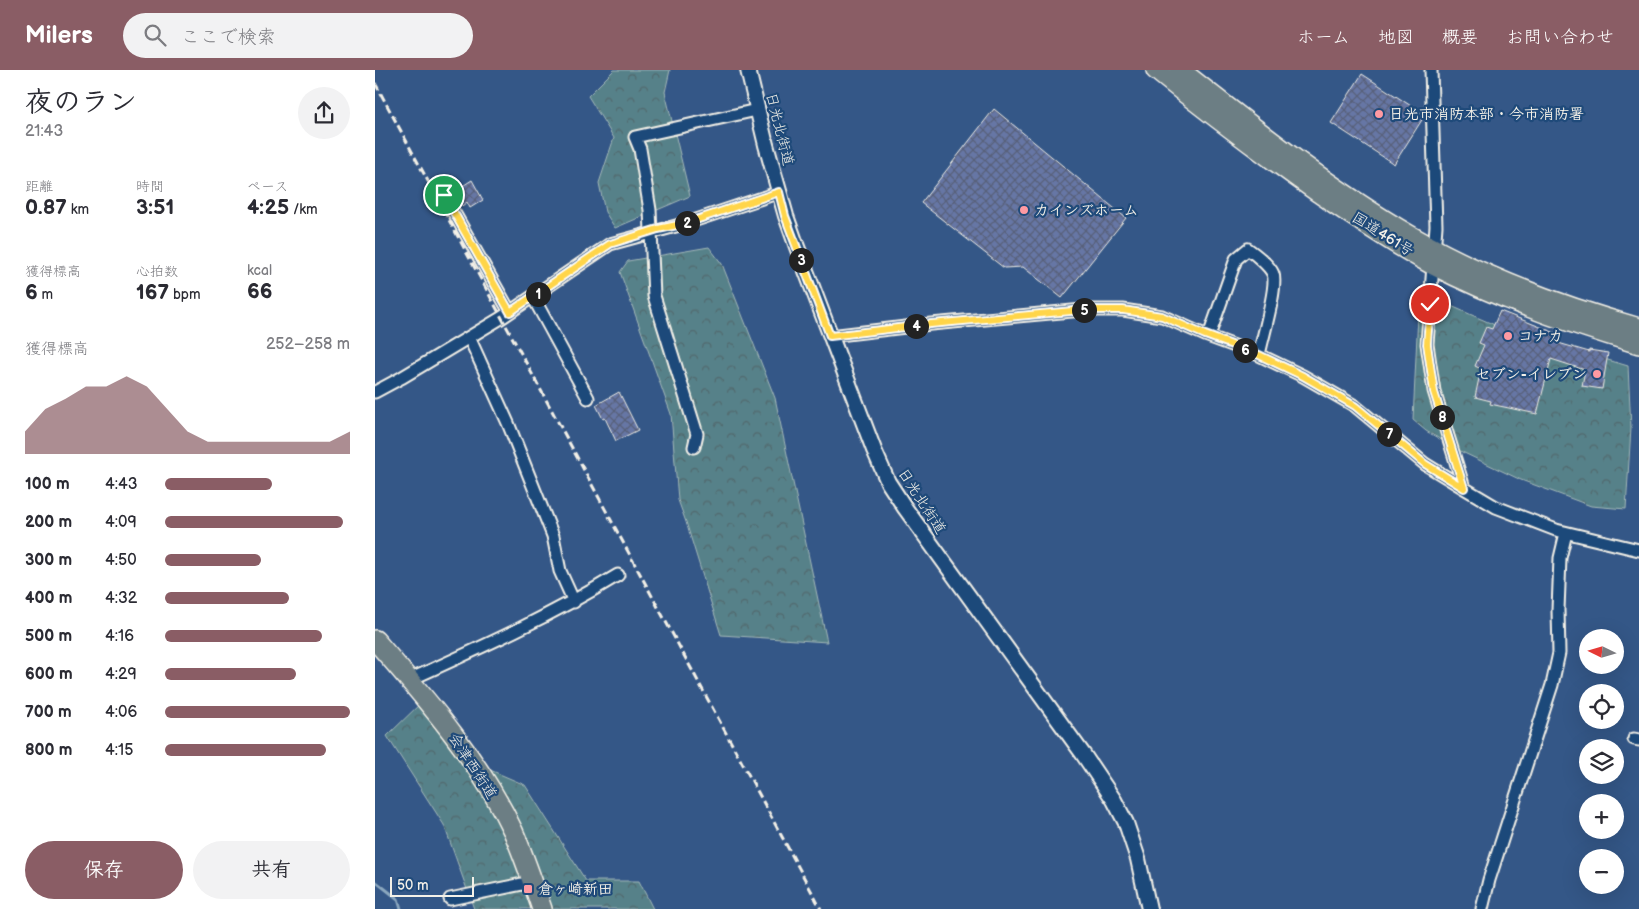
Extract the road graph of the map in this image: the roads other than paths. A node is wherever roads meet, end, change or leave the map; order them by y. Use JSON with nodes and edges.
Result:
{"nodes":[{"id":1,"x":748,"y":70,"type":"edge"},
{"id":2,"x":1156,"y":70,"type":"edge"},
{"id":3,"x":1181,"y":70,"type":"edge"},
{"id":4,"x":1431,"y":70,"type":"edge"},
{"id":5,"x":757,"y":110,"type":"junction"},
{"id":6,"x":779,"y":192,"type":"junction"},
{"id":7,"x":444,"y":195,"type":"dead end"},
{"id":8,"x":650,"y":232,"type":"junction"},
{"id":9,"x":1433,"y":256,"type":"junction"},
{"id":10,"x":533,"y":297,"type":"junction"},
{"id":11,"x":510,"y":312,"type":"junction"},
{"id":12,"x":1639,"y":328,"type":"edge"},
{"id":13,"x":830,"y":336,"type":"junction"},
{"id":14,"x":1209,"y":336,"type":"junction"},
{"id":15,"x":469,"y":337,"type":"junction"},
{"id":16,"x":1639,"y":344,"type":"edge"},
{"id":17,"x":1259,"y":355,"type":"junction"},
{"id":18,"x":375,"y":392,"type":"edge"},
{"id":19,"x":588,"y":398,"type":"dead end"},
{"id":20,"x":694,"y":447,"type":"dead end"},
{"id":21,"x":1464,"y":488,"type":"junction"},
{"id":22,"x":1566,"y":533,"type":"junction"},
{"id":23,"x":1639,"y":550,"type":"edge"},
{"id":24,"x":618,"y":575,"type":"dead end"},
{"id":25,"x":574,"y":602,"type":"junction"},
{"id":26,"x":375,"y":640,"type":"edge"},
{"id":27,"x":409,"y":680,"type":"junction"},
{"id":28,"x":532,"y":882,"type":"junction"},
{"id":29,"x":450,"y":899,"type":"dead end"},
{"id":30,"x":542,"y":909,"type":"edge"},
{"id":31,"x":1149,"y":909,"type":"edge"},
{"id":32,"x":1482,"y":909,"type":"edge"}],
"edges":[{"from":1,"to":5,"type":"street","name":"日光北街道"},
{"from":2,"to":9,"type":"highway","name":"国道461号"},
{"from":3,"to":9,"type":"highway","name":"国道461号"},
{"from":4,"to":9,"type":"street"},
{"from":5,"to":6,"type":"street","name":"日光北街道"},
{"from":5,"to":8,"type":"street"},
{"from":6,"to":8,"type":"street"},
{"from":6,"to":13,"type":"street","name":"日光北街道"},
{"from":7,"to":11,"type":"street"},
{"from":8,"to":10,"type":"street"},
{"from":8,"to":20,"type":"street"},
{"from":9,"to":12,"type":"highway","name":"国道461号"},
{"from":9,"to":16,"type":"highway","name":"国道461号"},
{"from":9,"to":21,"type":"street"},
{"from":10,"to":11,"type":"street"},
{"from":10,"to":19,"type":"street"},
{"from":11,"to":15,"type":"street"},
{"from":13,"to":14,"type":"street"},
{"from":13,"to":31,"type":"street","name":"日光北街道"},
{"from":14,"to":17,"type":"street"},
{"from":14,"to":17,"type":"street"},
{"from":15,"to":18,"type":"street"},
{"from":15,"to":25,"type":"street"},
{"from":17,"to":21,"type":"street"},
{"from":21,"to":22,"type":"street"},
{"from":22,"to":23,"type":"street"},
{"from":22,"to":32,"type":"street"},
{"from":24,"to":25,"type":"street"},
{"from":25,"to":27,"type":"street"},
{"from":26,"to":27,"type":"highway","name":"会津西街道"},
{"from":27,"to":28,"type":"highway","name":"会津西街道"},
{"from":28,"to":29,"type":"street"},
{"from":28,"to":30,"type":"highway","name":"会津西街道"}]}
